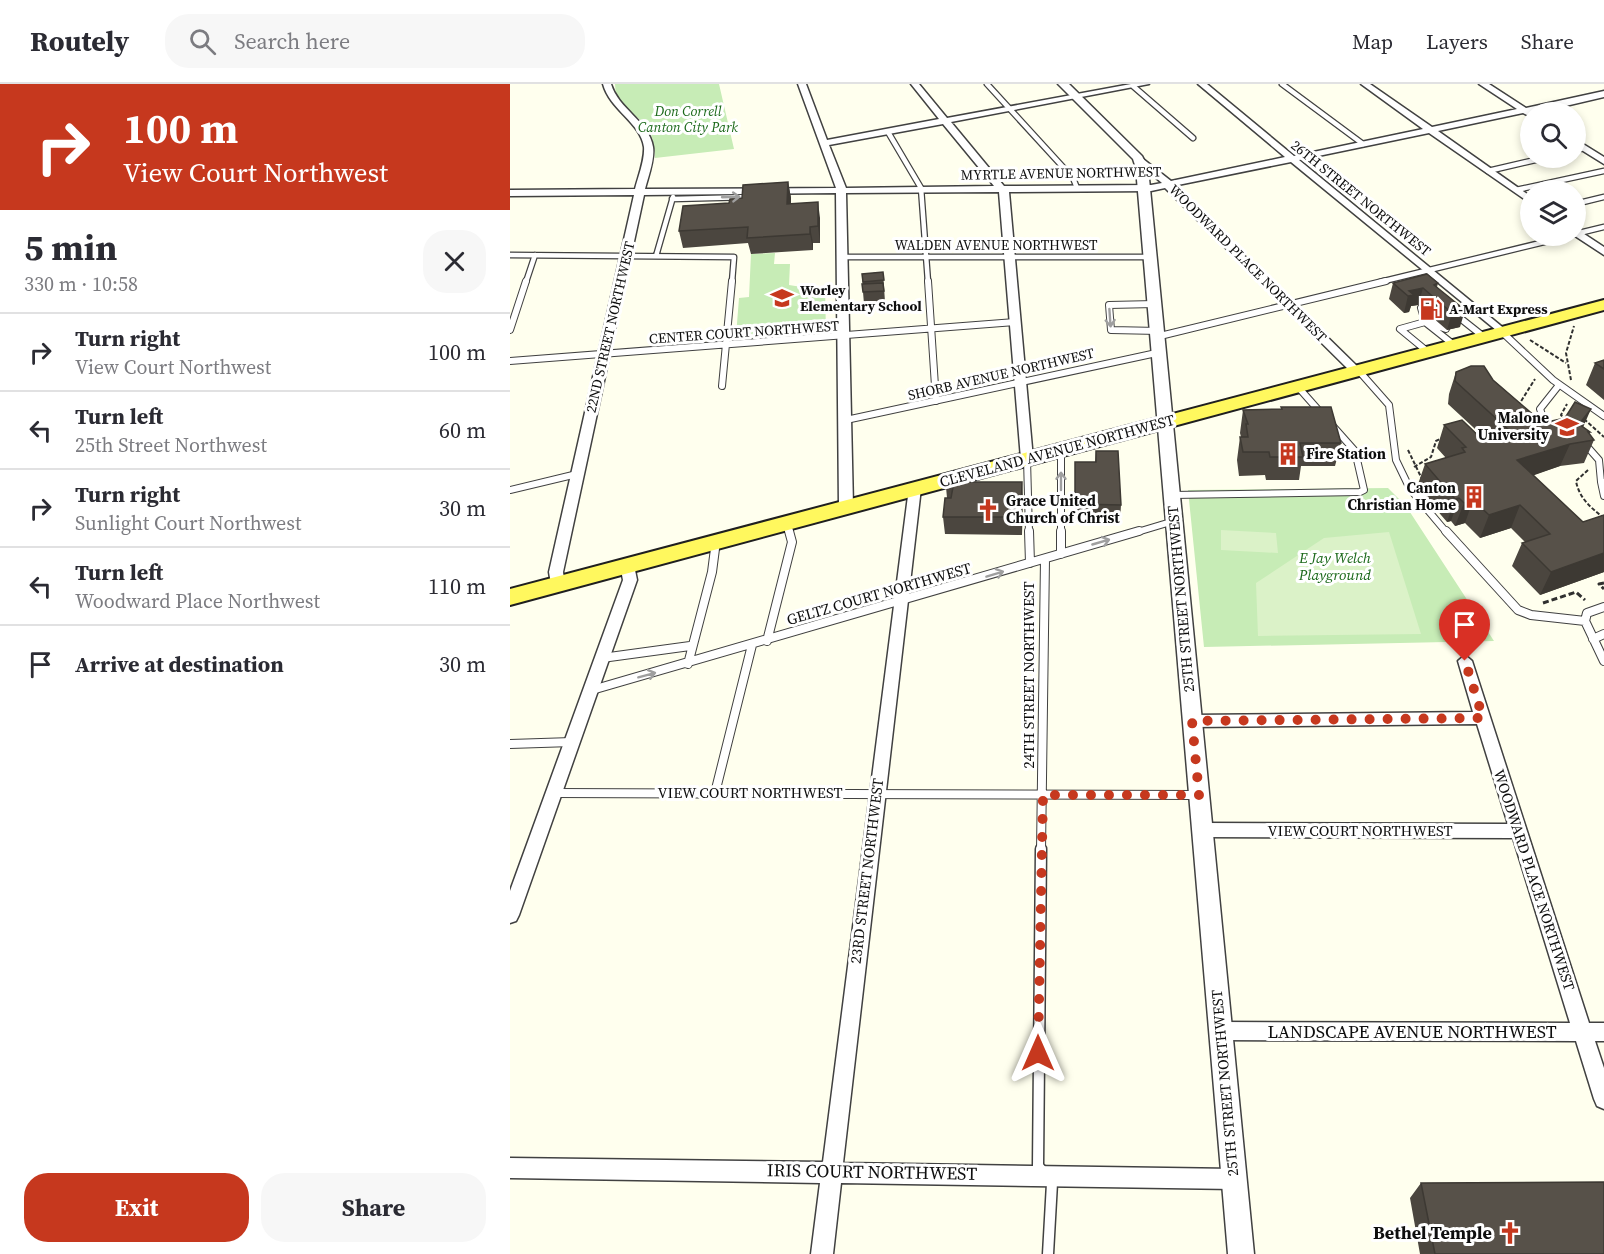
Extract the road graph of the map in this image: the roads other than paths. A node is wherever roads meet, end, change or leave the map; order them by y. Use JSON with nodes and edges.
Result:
{"nodes":[{"id":1,"x":607,"y":84,"type":"edge"},
{"id":2,"x":802,"y":84,"type":"edge"},
{"id":3,"x":915,"y":84,"type":"edge"},
{"id":4,"x":987,"y":84,"type":"edge"},
{"id":5,"x":1063,"y":84,"type":"edge"},
{"id":6,"x":1145,"y":84,"type":"edge"},
{"id":7,"x":1202,"y":84,"type":"edge"},
{"id":8,"x":1282,"y":84,"type":"edge"},
{"id":9,"x":1365,"y":84,"type":"edge"},
{"id":10,"x":1483,"y":84,"type":"edge"},
{"id":11,"x":1130,"y":86,"type":"edge"},
{"id":12,"x":1604,"y":94,"type":"edge"},
{"id":13,"x":1076,"y":97,"type":"junction"},
{"id":14,"x":1570,"y":102,"type":"edge"},
{"id":15,"x":1520,"y":108,"type":"edge"},
{"id":16,"x":1011,"y":109,"type":"junction"},
{"id":17,"x":1520,"y":113,"type":"edge"},
{"id":18,"x":945,"y":121,"type":"junction"},
{"id":19,"x":1430,"y":130,"type":"junction"},
{"id":20,"x":888,"y":132,"type":"junction"},
{"id":21,"x":1193,"y":138,"type":"dead end"},
{"id":22,"x":825,"y":143,"type":"junction"},
{"id":23,"x":1363,"y":144,"type":"junction"},
{"id":24,"x":1586,"y":152,"type":"edge"},
{"id":25,"x":1138,"y":158,"type":"junction"},
{"id":26,"x":1292,"y":159,"type":"junction"},
{"id":27,"x":1604,"y":160,"type":"edge"},
{"id":28,"x":1520,"y":164,"type":"edge"},
{"id":29,"x":1488,"y":171,"type":"junction"},
{"id":30,"x":1604,"y":171,"type":"edge"},
{"id":31,"x":1168,"y":185,"type":"junction"},
{"id":32,"x":841,"y":188,"type":"junction"},
{"id":33,"x":921,"y":188,"type":"junction"},
{"id":34,"x":1001,"y":188,"type":"junction"},
{"id":35,"x":1077,"y":188,"type":"junction"},
{"id":36,"x":1144,"y":188,"type":"junction"},
{"id":37,"x":1516,"y":190,"type":"junction"},
{"id":38,"x":641,"y":191,"type":"junction"},
{"id":39,"x":510,"y":193,"type":"edge"},
{"id":40,"x":1520,"y":193,"type":"edge"},
{"id":41,"x":674,"y":195,"type":"junction"},
{"id":42,"x":1604,"y":197,"type":"edge"},
{"id":43,"x":1586,"y":201,"type":"edge"},
{"id":44,"x":1604,"y":227,"type":"edge"},
{"id":45,"x":1586,"y":231,"type":"edge"},
{"id":46,"x":1586,"y":241,"type":"edge"},
{"id":47,"x":1525,"y":246,"type":"edge"},
{"id":48,"x":1604,"y":252,"type":"edge"},
{"id":49,"x":510,"y":255,"type":"edge"},
{"id":50,"x":535,"y":255,"type":"junction"},
{"id":51,"x":626,"y":255,"type":"junction"},
{"id":52,"x":656,"y":256,"type":"junction"},
{"id":53,"x":842,"y":257,"type":"junction"},
{"id":54,"x":927,"y":257,"type":"junction"},
{"id":55,"x":1009,"y":257,"type":"junction"},
{"id":56,"x":1151,"y":257,"type":"junction"},
{"id":57,"x":1427,"y":270,"type":"junction"},
{"id":58,"x":1155,"y":304,"type":"junction"},
{"id":59,"x":1288,"y":305,"type":"junction"},
{"id":60,"x":1604,"y":305,"type":"edge"},
{"id":61,"x":1471,"y":306,"type":"junction"},
{"id":62,"x":1422,"y":308,"type":"dead end"},
{"id":63,"x":1429,"y":314,"type":"dead end"},
{"id":64,"x":1449,"y":314,"type":"edge"},
{"id":65,"x":1456,"y":314,"type":"junction"},
{"id":66,"x":1015,"y":322,"type":"junction"},
{"id":67,"x":1425,"y":322,"type":"junction"},
{"id":68,"x":1438,"y":322,"type":"dead end"},
{"id":69,"x":1458,"y":325,"type":"edge"},
{"id":70,"x":931,"y":329,"type":"junction"},
{"id":71,"x":1446,"y":329,"type":"dead end"},
{"id":72,"x":510,"y":330,"type":"edge"},
{"id":73,"x":1502,"y":332,"type":"junction"},
{"id":74,"x":1159,"y":334,"type":"junction"},
{"id":75,"x":844,"y":336,"type":"junction"},
{"id":76,"x":1484,"y":337,"type":"junction"},
{"id":77,"x":726,"y":345,"type":"junction"},
{"id":78,"x":1454,"y":345,"type":"junction"},
{"id":79,"x":1162,"y":351,"type":"junction"},
{"id":80,"x":1428,"y":352,"type":"junction"},
{"id":81,"x":604,"y":354,"type":"junction"},
{"id":82,"x":510,"y":361,"type":"edge"},
{"id":83,"x":1358,"y":371,"type":"junction"},
{"id":84,"x":1020,"y":382,"type":"junction"},
{"id":85,"x":1559,"y":385,"type":"junction"},
{"id":86,"x":722,"y":386,"type":"dead end"},
{"id":87,"x":1298,"y":387,"type":"junction"},
{"id":88,"x":936,"y":401,"type":"junction"},
{"id":89,"x":1604,"y":416,"type":"edge"},
{"id":90,"x":846,"y":420,"type":"junction"},
{"id":91,"x":1168,"y":422,"type":"junction"},
{"id":92,"x":1561,"y":432,"type":"edge"},
{"id":93,"x":1578,"y":439,"type":"edge"},
{"id":94,"x":1061,"y":450,"type":"junction"},
{"id":95,"x":1027,"y":459,"type":"junction"},
{"id":96,"x":577,"y":474,"type":"junction"},
{"id":97,"x":1603,"y":482,"type":"edge"},
{"id":98,"x":915,"y":488,"type":"junction"},
{"id":99,"x":510,"y":490,"type":"edge"},
{"id":100,"x":1172,"y":495,"type":"junction"},
{"id":101,"x":1604,"y":496,"type":"edge"},
{"id":102,"x":846,"y":506,"type":"junction"},
{"id":103,"x":1174,"y":521,"type":"junction"},
{"id":104,"x":787,"y":522,"type":"junction"},
{"id":105,"x":716,"y":541,"type":"junction"},
{"id":106,"x":1060,"y":554,"type":"junction"},
{"id":107,"x":1045,"y":559,"type":"junction"},
{"id":108,"x":1030,"y":563,"type":"junction"},
{"id":109,"x":627,"y":565,"type":"junction"},
{"id":110,"x":558,"y":584,"type":"junction"},
{"id":111,"x":510,"y":597,"type":"edge"},
{"id":112,"x":900,"y":602,"type":"junction"},
{"id":113,"x":1604,"y":607,"type":"edge"},
{"id":114,"x":1585,"y":621,"type":"junction"},
{"id":115,"x":1604,"y":634,"type":"edge"},
{"id":116,"x":1593,"y":639,"type":"junction"},
{"id":117,"x":767,"y":641,"type":"junction"},
{"id":118,"x":752,"y":645,"type":"junction"},
{"id":119,"x":690,"y":646,"type":"junction"},
{"id":120,"x":602,"y":658,"type":"junction"},
{"id":121,"x":1465,"y":661,"type":"dead end"},
{"id":122,"x":1604,"y":661,"type":"edge"},
{"id":123,"x":688,"y":664,"type":"junction"},
{"id":124,"x":590,"y":690,"type":"junction"},
{"id":125,"x":1483,"y":718,"type":"junction"},
{"id":126,"x":1192,"y":721,"type":"junction"},
{"id":127,"x":572,"y":742,"type":"junction"},
{"id":128,"x":510,"y":744,"type":"edge"},
{"id":129,"x":554,"y":793,"type":"junction"},
{"id":130,"x":715,"y":793,"type":"junction"},
{"id":131,"x":876,"y":794,"type":"junction"},
{"id":132,"x":1043,"y":795,"type":"junction"},
{"id":133,"x":1199,"y":795,"type":"junction"},
{"id":134,"x":1202,"y":830,"type":"junction"},
{"id":135,"x":1518,"y":831,"type":"junction"},
{"id":136,"x":516,"y":884,"type":"edge"},
{"id":137,"x":510,"y":915,"type":"edge"},
{"id":138,"x":1220,"y":1031,"type":"junction"},
{"id":139,"x":1583,"y":1032,"type":"junction"},
{"id":140,"x":1604,"y":1032,"type":"edge"},
{"id":141,"x":1604,"y":1099,"type":"edge"},
{"id":142,"x":510,"y":1168,"type":"edge"},
{"id":143,"x":831,"y":1171,"type":"junction"},
{"id":144,"x":1046,"y":1175,"type":"junction"},
{"id":145,"x":1234,"y":1179,"type":"junction"},
{"id":146,"x":822,"y":1254,"type":"edge"},
{"id":147,"x":1048,"y":1254,"type":"edge"},
{"id":148,"x":1241,"y":1254,"type":"edge"}],
"edges":[{"from":1,"to":38,"type":"street","name":"22ND STREET NORTHWEST"},
{"from":2,"to":22,"type":"street"},
{"from":3,"to":18,"type":"street"},
{"from":4,"to":16,"type":"lane"},
{"from":5,"to":13,"type":"street"},
{"from":6,"to":11,"type":"street"},
{"from":7,"to":26,"type":"street","name":"26TH STREET NORTHWEST"},
{"from":8,"to":23,"type":"lane"},
{"from":9,"to":19,"type":"street"},
{"from":10,"to":15,"type":"street"},
{"from":11,"to":13,"type":"street"},
{"from":11,"to":21,"type":"lane"},
{"from":12,"to":14,"type":"street","name":"MYRTLE AVENUE NORTHWEST"},
{"from":13,"to":16,"type":"street"},
{"from":13,"to":25,"type":"street"},
{"from":16,"to":18,"type":"street"},
{"from":16,"to":35,"type":"lane"},
{"from":17,"to":19,"type":"street","name":"MYRTLE AVENUE NORTHWEST"},
{"from":18,"to":20,"type":"street"},
{"from":18,"to":34,"type":"street"},
{"from":19,"to":23,"type":"street","name":"MYRTLE AVENUE NORTHWEST"},
{"from":19,"to":29,"type":"street"},
{"from":20,"to":22,"type":"street"},
{"from":20,"to":33,"type":"lane"},
{"from":22,"to":32,"type":"street"},
{"from":23,"to":26,"type":"street","name":"MYRTLE AVENUE NORTHWEST"},
{"from":24,"to":27,"type":"street"},
{"from":25,"to":31,"type":"street","name":"WOODWARD PLACE NORTHWEST"},
{"from":25,"to":36,"type":"street","name":"25TH STREET NORTHWEST"},
{"from":26,"to":31,"type":"street","name":"MYRTLE AVENUE NORTHWEST"},
{"from":26,"to":57,"type":"street","name":"26TH STREET NORTHWEST"},
{"from":28,"to":29,"type":"lane"},
{"from":29,"to":37,"type":"street"},
{"from":30,"to":37,"type":"lane"},
{"from":31,"to":36,"type":"street","name":"MYRTLE AVENUE NORTHWEST"},
{"from":31,"to":59,"type":"street","name":"WOODWARD PLACE NORTHWEST"},
{"from":32,"to":33,"type":"street","name":"MYRTLE AVENUE NORTHWEST"},
{"from":32,"to":41,"type":"street","name":"MYRTLE AVENUE NORTHWEST"},
{"from":32,"to":53,"type":"street"},
{"from":33,"to":34,"type":"street","name":"MYRTLE AVENUE NORTHWEST"},
{"from":33,"to":54,"type":"lane"},
{"from":34,"to":35,"type":"street","name":"MYRTLE AVENUE NORTHWEST"},
{"from":34,"to":55,"type":"street"},
{"from":35,"to":36,"type":"street","name":"MYRTLE AVENUE NORTHWEST"},
{"from":36,"to":56,"type":"street","name":"25TH STREET NORTHWEST"},
{"from":37,"to":40,"type":"street"},
{"from":38,"to":39,"type":"street","name":"MYRTLE AVENUE NORTHWEST"},
{"from":38,"to":41,"type":"street","name":"MYRTLE AVENUE NORTHWEST"},
{"from":38,"to":51,"type":"street","name":"22ND STREET NORTHWEST"},
{"from":41,"to":52,"type":"lane"},
{"from":42,"to":43,"type":"lane"},
{"from":44,"to":45,"type":"lane"},
{"from":46,"to":48,"type":"street"},
{"from":47,"to":57,"type":"lane"},
{"from":49,"to":50,"type":"lane"},
{"from":50,"to":51,"type":"lane"},
{"from":50,"to":72,"type":"lane"},
{"from":51,"to":52,"type":"lane"},
{"from":51,"to":81,"type":"street","name":"22ND STREET NORTHWEST"},
{"from":52,"to":77,"type":"lane"},
{"from":53,"to":54,"type":"lane","name":"WALDEN AVENUE NORTHWEST"},
{"from":53,"to":75,"type":"street"},
{"from":54,"to":55,"type":"lane","name":"WALDEN AVENUE NORTHWEST"},
{"from":54,"to":70,"type":"lane"},
{"from":55,"to":56,"type":"lane","name":"WALDEN AVENUE NORTHWEST"},
{"from":55,"to":66,"type":"street"},
{"from":56,"to":58,"type":"street","name":"25TH STREET NORTHWEST"},
{"from":57,"to":59,"type":"lane"},
{"from":57,"to":61,"type":"street","name":"26TH STREET NORTHWEST"},
{"from":58,"to":74,"type":"street","name":"25TH STREET NORTHWEST"},
{"from":58,"to":74,"type":"lane","one_way":true},
{"from":59,"to":74,"type":"lane"},
{"from":59,"to":83,"type":"street","name":"WOODWARD PLACE NORTHWEST"},
{"from":60,"to":73,"type":"main road","name":"CLEVELAND AVENUE NORTHWEST"},
{"from":61,"to":65,"type":"lane"},
{"from":61,"to":73,"type":"street","name":"26TH STREET NORTHWEST"},
{"from":62,"to":67,"type":"lane"},
{"from":63,"to":67,"type":"lane"},
{"from":64,"to":65,"type":"lane"},
{"from":65,"to":69,"type":"lane"},
{"from":65,"to":76,"type":"lane"},
{"from":66,"to":70,"type":"lane","name":"CENTER COURT NORTHWEST"},
{"from":66,"to":84,"type":"street"},
{"from":67,"to":68,"type":"lane"},
{"from":67,"to":71,"type":"lane"},
{"from":67,"to":78,"type":"lane"},
{"from":67,"to":80,"type":"lane"},
{"from":70,"to":75,"type":"lane","name":"CENTER COURT NORTHWEST"},
{"from":70,"to":88,"type":"lane"},
{"from":73,"to":76,"type":"main road","name":"CLEVELAND AVENUE NORTHWEST"},
{"from":73,"to":85,"type":"lane"},
{"from":74,"to":79,"type":"street","name":"25TH STREET NORTHWEST"},
{"from":75,"to":77,"type":"lane","name":"CENTER COURT NORTHWEST"},
{"from":75,"to":90,"type":"street"},
{"from":76,"to":78,"type":"main road","name":"CLEVELAND AVENUE NORTHWEST"},
{"from":77,"to":81,"type":"lane","name":"CENTER COURT NORTHWEST"},
{"from":77,"to":86,"type":"lane"},
{"from":78,"to":80,"type":"main road","name":"CLEVELAND AVENUE NORTHWEST"},
{"from":79,"to":84,"type":"lane","name":"SHORB AVENUE NORTHWEST"},
{"from":79,"to":91,"type":"street","name":"25TH STREET NORTHWEST"},
{"from":80,"to":83,"type":"main road","name":"CLEVELAND AVENUE NORTHWEST"},
{"from":81,"to":82,"type":"lane","name":"CENTER COURT NORTHWEST"},
{"from":81,"to":96,"type":"street","name":"22ND STREET NORTHWEST"},
{"from":83,"to":87,"type":"main road","name":"CLEVELAND AVENUE NORTHWEST"},
{"from":83,"to":114,"type":"lane"},
{"from":84,"to":88,"type":"lane","name":"SHORB AVENUE NORTHWEST"},
{"from":84,"to":95,"type":"street"},
{"from":85,"to":89,"type":"lane"},
{"from":85,"to":92,"type":"lane"},
{"from":87,"to":91,"type":"main road","name":"CLEVELAND AVENUE NORTHWEST"},
{"from":87,"to":100,"type":"lane"},
{"from":88,"to":90,"type":"lane","name":"SHORB AVENUE NORTHWEST"},
{"from":90,"to":102,"type":"street"},
{"from":91,"to":94,"type":"main road","name":"CLEVELAND AVENUE NORTHWEST"},
{"from":91,"to":100,"type":"street","name":"25TH STREET NORTHWEST"},
{"from":93,"to":97,"type":"lane"},
{"from":94,"to":95,"type":"main road","name":"CLEVELAND AVENUE NORTHWEST"},
{"from":106,"to":94,"type":"lane","one_way":true},
{"from":95,"to":98,"type":"main road","name":"CLEVELAND AVENUE NORTHWEST"},
{"from":95,"to":108,"type":"lane"},
{"from":96,"to":99,"type":"lane"},
{"from":96,"to":110,"type":"street","name":"22ND STREET NORTHWEST"},
{"from":97,"to":101,"type":"lane"},
{"from":98,"to":102,"type":"main road","name":"CLEVELAND AVENUE NORTHWEST"},
{"from":98,"to":112,"type":"street","name":"23RD STREET NORTHWEST"},
{"from":100,"to":103,"type":"street","name":"25TH STREET NORTHWEST"},
{"from":102,"to":104,"type":"main road","name":"CLEVELAND AVENUE NORTHWEST"},
{"from":106,"to":103,"type":"lane","name":"GELTZ COURT NORTHWEST","one_way":true},
{"from":103,"to":126,"type":"street","name":"25TH STREET NORTHWEST"},
{"from":104,"to":105,"type":"main road","name":"CLEVELAND AVENUE NORTHWEST"},
{"from":104,"to":117,"type":"lane"},
{"from":105,"to":109,"type":"main road","name":"CLEVELAND AVENUE NORTHWEST"},
{"from":105,"to":119,"type":"lane"},
{"from":106,"to":107,"type":"lane","name":"GELTZ COURT NORTHWEST"},
{"from":107,"to":108,"type":"lane","name":"GELTZ COURT NORTHWEST"},
{"from":107,"to":132,"type":"lane","name":"24TH STREET NORTHWEST"},
{"from":112,"to":108,"type":"lane","name":"GELTZ COURT NORTHWEST","one_way":true},
{"from":109,"to":110,"type":"main road","name":"CLEVELAND AVENUE NORTHWEST"},
{"from":109,"to":120,"type":"street"},
{"from":110,"to":111,"type":"main road","name":"CLEVELAND AVENUE NORTHWEST"},
{"from":112,"to":117,"type":"lane","name":"GELTZ COURT NORTHWEST"},
{"from":112,"to":131,"type":"street","name":"23RD STREET NORTHWEST"},
{"from":113,"to":114,"type":"lane"},
{"from":114,"to":116,"type":"lane"},
{"from":115,"to":116,"type":"lane"},
{"from":116,"to":122,"type":"lane"},
{"from":117,"to":118,"type":"lane","name":"GELTZ COURT NORTHWEST"},
{"from":118,"to":123,"type":"lane","name":"GELTZ COURT NORTHWEST"},
{"from":118,"to":130,"type":"lane"},
{"from":119,"to":120,"type":"lane"},
{"from":119,"to":123,"type":"lane"},
{"from":120,"to":124,"type":"street"},
{"from":121,"to":125,"type":"street","name":"WOODWARD PLACE NORTHWEST"},
{"from":124,"to":123,"type":"lane","name":"GELTZ COURT NORTHWEST","one_way":true},
{"from":124,"to":127,"type":"street"},
{"from":125,"to":126,"type":"street"},
{"from":125,"to":135,"type":"street","name":"WOODWARD PLACE NORTHWEST"},
{"from":126,"to":133,"type":"street","name":"25TH STREET NORTHWEST"},
{"from":127,"to":128,"type":"lane"},
{"from":127,"to":129,"type":"street"},
{"from":129,"to":130,"type":"lane","name":"VIEW COURT NORTHWEST"},
{"from":129,"to":136,"type":"street"},
{"from":130,"to":131,"type":"lane","name":"VIEW COURT NORTHWEST"},
{"from":131,"to":132,"type":"lane","name":"VIEW COURT NORTHWEST"},
{"from":131,"to":143,"type":"street","name":"23RD STREET NORTHWEST"},
{"from":132,"to":133,"type":"lane","name":"VIEW COURT NORTHWEST"},
{"from":132,"to":144,"type":"lane","name":"24TH STREET NORTHWEST"},
{"from":133,"to":134,"type":"street","name":"25TH STREET NORTHWEST"},
{"from":134,"to":135,"type":"street","name":"VIEW COURT NORTHWEST"},
{"from":134,"to":138,"type":"street","name":"25TH STREET NORTHWEST"},
{"from":135,"to":139,"type":"street","name":"WOODWARD PLACE NORTHWEST"},
{"from":136,"to":137,"type":"street"},
{"from":138,"to":139,"type":"street","name":"LANDSCAPE AVENUE NORTHWEST"},
{"from":138,"to":145,"type":"street","name":"25TH STREET NORTHWEST"},
{"from":139,"to":140,"type":"street","name":"LANDSCAPE AVENUE NORTHWEST"},
{"from":139,"to":141,"type":"street","name":"WOODWARD PLACE NORTHWEST"},
{"from":142,"to":143,"type":"street","name":"IRIS COURT NORTHWEST"},
{"from":143,"to":144,"type":"street","name":"IRIS COURT NORTHWEST"},
{"from":143,"to":146,"type":"street","name":"23RD STREET NORTHWEST"},
{"from":144,"to":145,"type":"street","name":"IRIS COURT NORTHWEST"},
{"from":144,"to":147,"type":"lane","name":"24TH STREET NORTHWEST"},
{"from":145,"to":148,"type":"street","name":"25TH STREET NORTHWEST"}]}
